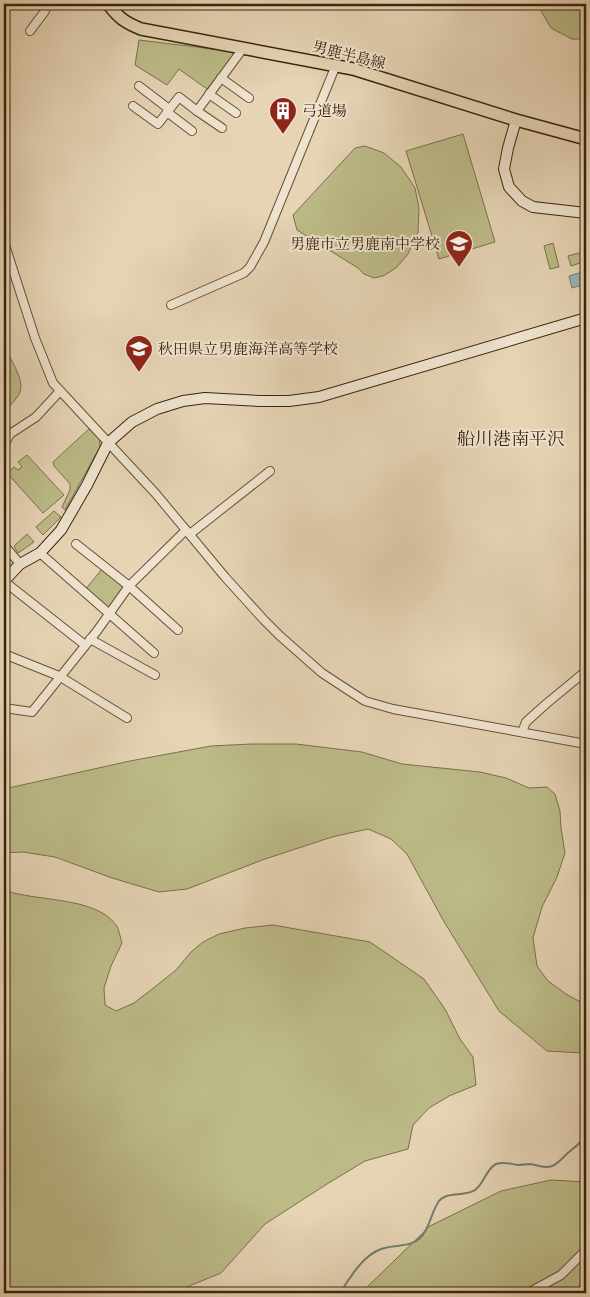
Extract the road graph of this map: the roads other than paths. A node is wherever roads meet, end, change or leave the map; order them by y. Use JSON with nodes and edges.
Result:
{"nodes":[{"id":1,"x":47,"y":4,"type":"edge"},
{"id":2,"x":108,"y":4,"type":"edge"},
{"id":3,"x":30,"y":31,"type":"dead end"},
{"id":4,"x":244,"y":47,"type":"junction"},
{"id":5,"x":336,"y":65,"type":"junction"},
{"id":6,"x":221,"y":78,"type":"junction"},
{"id":7,"x":138,"y":86,"type":"dead end"},
{"id":8,"x":209,"y":94,"type":"junction"},
{"id":9,"x":249,"y":98,"type":"dead end"},
{"id":10,"x":133,"y":106,"type":"dead end"},
{"id":11,"x":168,"y":110,"type":"junction"},
{"id":12,"x":197,"y":111,"type":"junction"},
{"id":13,"x":236,"y":113,"type":"dead end"},
{"id":14,"x":516,"y":120,"type":"junction"},
{"id":15,"x":222,"y":128,"type":"dead end"},
{"id":16,"x":192,"y":130,"type":"dead end"},
{"id":17,"x":586,"y":139,"type":"edge"},
{"id":18,"x":586,"y":213,"type":"edge"},
{"id":19,"x":4,"y":242,"type":"edge"},
{"id":20,"x":171,"y":305,"type":"dead end"},
{"id":21,"x":586,"y":318,"type":"edge"},
{"id":22,"x":60,"y":391,"type":"junction"},
{"id":23,"x":108,"y":443,"type":"junction"},
{"id":24,"x":4,"y":445,"type":"edge"},
{"id":25,"x":270,"y":471,"type":"dead end"},
{"id":26,"x":188,"y":532,"type":"junction"},
{"id":27,"x":76,"y":544,"type":"dead end"},
{"id":28,"x":4,"y":545,"type":"edge"},
{"id":29,"x":40,"y":553,"type":"junction"},
{"id":30,"x":20,"y":564,"type":"junction"},
{"id":31,"x":4,"y":584,"type":"edge"},
{"id":32,"x":128,"y":586,"type":"junction"},
{"id":33,"x":109,"y":614,"type":"junction"},
{"id":34,"x":178,"y":630,"type":"dead end"},
{"id":35,"x":87,"y":642,"type":"junction"},
{"id":36,"x":154,"y":653,"type":"dead end"},
{"id":37,"x":4,"y":654,"type":"edge"},
{"id":38,"x":586,"y":671,"type":"edge"},
{"id":39,"x":155,"y":675,"type":"dead end"},
{"id":40,"x":59,"y":676,"type":"junction"},
{"id":41,"x":4,"y":708,"type":"edge"},
{"id":42,"x":126,"y":718,"type":"dead end"},
{"id":43,"x":522,"y":732,"type":"junction"},
{"id":44,"x":586,"y":744,"type":"edge"},
{"id":45,"x":586,"y":1250,"type":"edge"},
{"id":46,"x":528,"y":1293,"type":"edge"}],
"edges":[{"from":1,"to":3,"type":"street"},
{"from":2,"to":4,"type":"main road","name":"男鹿半島線"},
{"from":4,"to":5,"type":"main road","name":"男鹿半島線"},
{"from":4,"to":6,"type":"street"},
{"from":5,"to":14,"type":"main road","name":"男鹿半島線"},
{"from":5,"to":20,"type":"street"},
{"from":6,"to":8,"type":"street"},
{"from":6,"to":9,"type":"street"},
{"from":7,"to":11,"type":"street"},
{"from":8,"to":12,"type":"street"},
{"from":8,"to":13,"type":"street"},
{"from":10,"to":11,"type":"street"},
{"from":11,"to":12,"type":"street"},
{"from":11,"to":16,"type":"street"},
{"from":12,"to":15,"type":"street"},
{"from":14,"to":17,"type":"main road","name":"男鹿半島線"},
{"from":14,"to":18,"type":"street"},
{"from":19,"to":22,"type":"street"},
{"from":21,"to":23,"type":"street"},
{"from":22,"to":23,"type":"street"},
{"from":22,"to":24,"type":"street"},
{"from":23,"to":26,"type":"street"},
{"from":23,"to":29,"type":"street"},
{"from":25,"to":26,"type":"street"},
{"from":26,"to":32,"type":"street"},
{"from":26,"to":43,"type":"street"},
{"from":27,"to":32,"type":"street"},
{"from":28,"to":30,"type":"street"},
{"from":29,"to":30,"type":"street"},
{"from":29,"to":33,"type":"street"},
{"from":30,"to":31,"type":"street"},
{"from":31,"to":35,"type":"street"},
{"from":32,"to":33,"type":"street"},
{"from":32,"to":34,"type":"street"},
{"from":33,"to":35,"type":"street"},
{"from":33,"to":36,"type":"street"},
{"from":35,"to":39,"type":"street"},
{"from":35,"to":40,"type":"street"},
{"from":37,"to":40,"type":"street"},
{"from":38,"to":43,"type":"street"},
{"from":40,"to":41,"type":"street"},
{"from":40,"to":42,"type":"street"},
{"from":43,"to":44,"type":"street"},
{"from":45,"to":46,"type":"street"}]}
